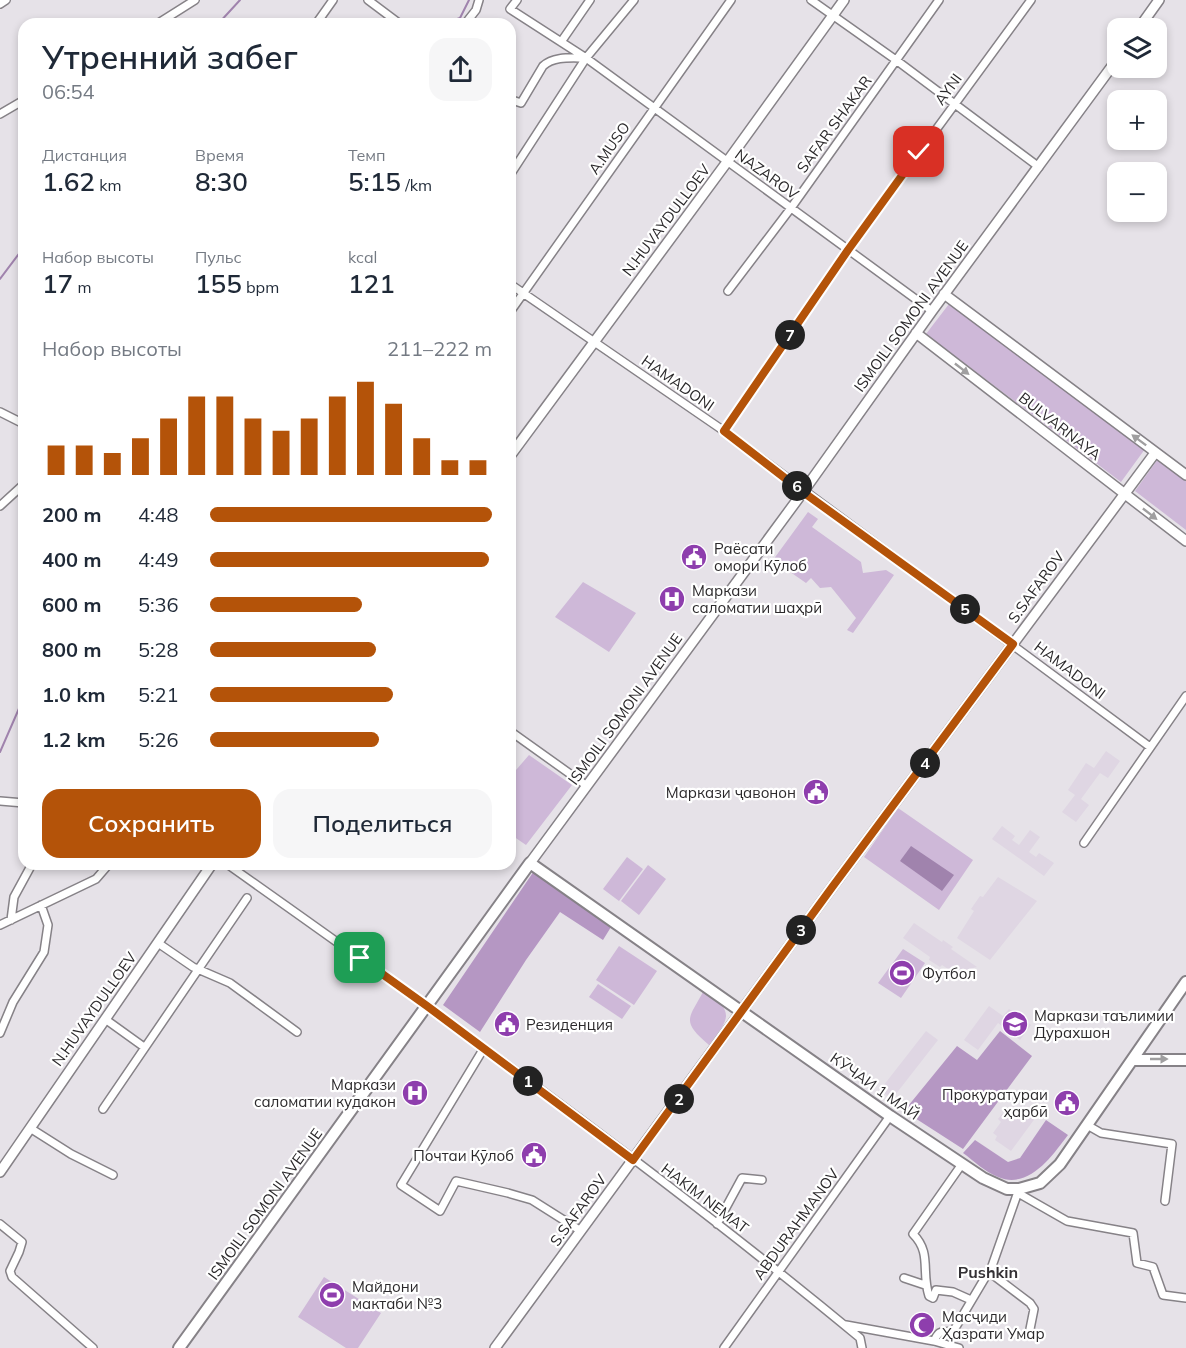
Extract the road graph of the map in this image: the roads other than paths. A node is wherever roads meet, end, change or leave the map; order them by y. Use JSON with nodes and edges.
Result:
{"nodes":[{"id":1,"x":6,"y":0,"type":"edge"},
{"id":2,"x":195,"y":0,"type":"edge"},
{"id":3,"x":333,"y":0,"type":"edge"},
{"id":4,"x":368,"y":0,"type":"edge"},
{"id":5,"x":479,"y":0,"type":"edge"},
{"id":6,"x":517,"y":0,"type":"edge"},
{"id":7,"x":590,"y":0,"type":"edge"},
{"id":8,"x":634,"y":0,"type":"edge"},
{"id":9,"x":731,"y":0,"type":"edge"},
{"id":10,"x":811,"y":0,"type":"edge"},
{"id":11,"x":844,"y":0,"type":"edge"},
{"id":12,"x":939,"y":0,"type":"edge"},
{"id":13,"x":1031,"y":0,"type":"edge"},
{"id":14,"x":1160,"y":0,"type":"edge"},
{"id":15,"x":0,"y":4,"type":"edge"},
{"id":16,"x":832,"y":16,"type":"junction"},
{"id":17,"x":166,"y":18,"type":"edge"},
{"id":18,"x":320,"y":18,"type":"edge"},
{"id":19,"x":392,"y":18,"type":"edge"},
{"id":20,"x":470,"y":18,"type":"edge"},
{"id":21,"x":1146,"y":18,"type":"edge"},
{"id":22,"x":561,"y":42,"type":"junction"},
{"id":23,"x":585,"y":58,"type":"junction"},
{"id":24,"x":896,"y":60,"type":"junction"},
{"id":25,"x":1107,"y":73,"type":"edge"},
{"id":26,"x":516,"y":101,"type":"edge"},
{"id":27,"x":18,"y":104,"type":"edge"},
{"id":28,"x":954,"y":104,"type":"junction"},
{"id":29,"x":654,"y":107,"type":"junction"},
{"id":30,"x":0,"y":114,"type":"edge"},
{"id":31,"x":727,"y":162,"type":"junction"},
{"id":32,"x":516,"y":166,"type":"edge"},
{"id":33,"x":1040,"y":167,"type":"junction"},
{"id":34,"x":790,"y":208,"type":"junction"},
{"id":35,"x":848,"y":250,"type":"junction"},
{"id":36,"x":516,"y":288,"type":"edge"},
{"id":37,"x":728,"y":291,"type":"dead end"},
{"id":38,"x":523,"y":293,"type":"junction"},
{"id":39,"x":944,"y":294,"type":"junction"},
{"id":40,"x":516,"y":303,"type":"edge"},
{"id":41,"x":932,"y":311,"type":"junction"},
{"id":42,"x":916,"y":333,"type":"junction"},
{"id":43,"x":595,"y":341,"type":"junction"},
{"id":44,"x":0,"y":412,"type":"edge"},
{"id":45,"x":18,"y":421,"type":"edge"},
{"id":46,"x":724,"y":431,"type":"junction"},
{"id":47,"x":516,"y":448,"type":"edge"},
{"id":48,"x":1155,"y":453,"type":"junction"},
{"id":49,"x":1186,"y":475,"type":"edge"},
{"id":50,"x":18,"y":490,"type":"edge"},
{"id":51,"x":803,"y":492,"type":"junction"},
{"id":52,"x":1124,"y":493,"type":"junction"},
{"id":53,"x":0,"y":506,"type":"edge"},
{"id":54,"x":1186,"y":541,"type":"edge"},
{"id":55,"x":1013,"y":644,"type":"junction"},
{"id":56,"x":1186,"y":696,"type":"edge"},
{"id":57,"x":516,"y":735,"type":"edge"},
{"id":58,"x":1150,"y":747,"type":"junction"},
{"id":59,"x":587,"y":786,"type":"junction"},
{"id":60,"x":0,"y":801,"type":"edge"},
{"id":61,"x":18,"y":803,"type":"edge"},
{"id":62,"x":1084,"y":843,"type":"dead end"},
{"id":63,"x":530,"y":863,"type":"junction"},
{"id":64,"x":29,"y":870,"type":"edge"},
{"id":65,"x":104,"y":870,"type":"edge"},
{"id":66,"x":208,"y":870,"type":"edge"},
{"id":67,"x":235,"y":870,"type":"edge"},
{"id":68,"x":247,"y":898,"type":"dead end"},
{"id":69,"x":41,"y":905,"type":"junction"},
{"id":70,"x":11,"y":920,"type":"junction"},
{"id":71,"x":0,"y":925,"type":"edge"},
{"id":72,"x":158,"y":943,"type":"junction"},
{"id":73,"x":199,"y":970,"type":"junction"},
{"id":74,"x":1186,"y":982,"type":"edge"},
{"id":75,"x":427,"y":1006,"type":"junction"},
{"id":76,"x":743,"y":1011,"type":"junction"},
{"id":77,"x":105,"y":1019,"type":"junction"},
{"id":78,"x":297,"y":1032,"type":"dead end"},
{"id":79,"x":0,"y":1033,"type":"edge"},
{"id":80,"x":144,"y":1047,"type":"junction"},
{"id":81,"x":484,"y":1048,"type":"junction"},
{"id":82,"x":1133,"y":1060,"type":"junction"},
{"id":83,"x":1186,"y":1060,"type":"edge"},
{"id":84,"x":103,"y":1109,"type":"dead end"},
{"id":85,"x":890,"y":1116,"type":"junction"},
{"id":86,"x":1087,"y":1125,"type":"junction"},
{"id":87,"x":30,"y":1128,"type":"junction"},
{"id":88,"x":633,"y":1160,"type":"junction"},
{"id":89,"x":962,"y":1164,"type":"junction"},
{"id":90,"x":0,"y":1172,"type":"edge"},
{"id":91,"x":113,"y":1174,"type":"dead end"},
{"id":92,"x":762,"y":1180,"type":"dead end"},
{"id":93,"x":1018,"y":1191,"type":"junction"},
{"id":94,"x":1165,"y":1200,"type":"dead end"},
{"id":95,"x":0,"y":1224,"type":"edge"},
{"id":96,"x":717,"y":1224,"type":"junction"},
{"id":97,"x":581,"y":1231,"type":"junction"},
{"id":98,"x":779,"y":1270,"type":"junction"},
{"id":99,"x":989,"y":1272,"type":"junction"},
{"id":100,"x":904,"y":1278,"type":"dead end"},
{"id":101,"x":925,"y":1285,"type":"junction"},
{"id":102,"x":1186,"y":1298,"type":"edge"},
{"id":103,"x":971,"y":1300,"type":"junction"},
{"id":104,"x":844,"y":1324,"type":"junction"},
{"id":105,"x":1030,"y":1329,"type":"dead end"},
{"id":106,"x":934,"y":1341,"type":"junction"},
{"id":107,"x":93,"y":1348,"type":"edge"},
{"id":108,"x":179,"y":1348,"type":"edge"},
{"id":109,"x":495,"y":1348,"type":"edge"},
{"id":110,"x":724,"y":1348,"type":"edge"},
{"id":111,"x":862,"y":1348,"type":"edge"},
{"id":112,"x":959,"y":1348,"type":"edge"}],
"edges":[{"from":1,"to":15,"type":"street"},
{"from":2,"to":17,"type":"street"},
{"from":3,"to":18,"type":"street"},
{"from":4,"to":19,"type":"street"},
{"from":5,"to":20,"type":"street"},
{"from":6,"to":22,"type":"street","name":"NAZAROV"},
{"from":7,"to":22,"type":"street"},
{"from":8,"to":23,"type":"street"},
{"from":9,"to":29,"type":"street","name":"A.MUSO"},
{"from":10,"to":16,"type":"street"},
{"from":11,"to":16,"type":"street","name":"N.HUVAYDULLOEV"},
{"from":12,"to":24,"type":"street","name":"SAFAR SHAKAR"},
{"from":13,"to":28,"type":"street","name":"AYNI"},
{"from":14,"to":21,"type":"street"},
{"from":16,"to":24,"type":"street"},
{"from":16,"to":31,"type":"street","name":"N.HUVAYDULLOEV"},
{"from":22,"to":23,"type":"street","name":"NAZAROV"},
{"from":23,"to":26,"type":"street"},
{"from":23,"to":29,"type":"street","name":"NAZAROV"},
{"from":23,"to":32,"type":"street"},
{"from":24,"to":28,"type":"street"},
{"from":24,"to":34,"type":"street","name":"SAFAR SHAKAR"},
{"from":25,"to":33,"type":"street","name":"ISMOILI SOMONI AVENUE"},
{"from":27,"to":30,"type":"street"},
{"from":28,"to":33,"type":"street"},
{"from":28,"to":35,"type":"street","name":"AYNI"},
{"from":29,"to":31,"type":"street","name":"NAZAROV"},
{"from":29,"to":38,"type":"street","name":"A.MUSO"},
{"from":31,"to":34,"type":"street","name":"NAZAROV"},
{"from":31,"to":43,"type":"street","name":"N.HUVAYDULLOEV"},
{"from":33,"to":39,"type":"street","name":"ISMOILI SOMONI AVENUE"},
{"from":34,"to":35,"type":"street","name":"NAZAROV"},
{"from":34,"to":37,"type":"street","name":"SAFAR SHAKAR"},
{"from":35,"to":41,"type":"street","name":"NAZAROV"},
{"from":35,"to":46,"type":"street","name":"AYNI"},
{"from":36,"to":38,"type":"street","name":"HAMADONI"},
{"from":38,"to":40,"type":"street","name":"A.MUSO"},
{"from":38,"to":43,"type":"street","name":"HAMADONI"},
{"from":39,"to":41,"type":"street","name":"ISMOILI SOMONI AVENUE"},
{"from":48,"to":39,"type":"street","one_way":true},
{"from":41,"to":42,"type":"street","name":"ISMOILI SOMONI AVENUE"},
{"from":42,"to":51,"type":"street","name":"ISMOILI SOMONI AVENUE"},
{"from":42,"to":52,"type":"street","name":"BULVARNAYA","one_way":true},
{"from":43,"to":46,"type":"street","name":"HAMADONI"},
{"from":43,"to":47,"type":"street","name":"N.HUVAYDULLOEV"},
{"from":44,"to":45,"type":"street"},
{"from":46,"to":51,"type":"street","name":"HAMADONI"},
{"from":48,"to":49,"type":"street"},
{"from":48,"to":52,"type":"street","name":"S.SAFAROV"},
{"from":50,"to":53,"type":"street"},
{"from":51,"to":55,"type":"street","name":"HAMADONI"},
{"from":51,"to":59,"type":"street","name":"ISMOILI SOMONI AVENUE"},
{"from":52,"to":54,"type":"street","name":"BULVARNAYA","one_way":true},
{"from":52,"to":55,"type":"street","name":"S.SAFAROV"},
{"from":55,"to":58,"type":"street","name":"HAMADONI"},
{"from":55,"to":76,"type":"street","name":"S.SAFAROV"},
{"from":56,"to":58,"type":"street"},
{"from":57,"to":59,"type":"street"},
{"from":58,"to":62,"type":"street"},
{"from":59,"to":63,"type":"street","name":"ISMOILI SOMONI AVENUE"},
{"from":60,"to":61,"type":"street"},
{"from":63,"to":75,"type":"main road","name":"ISMOILI SOMONI AVENUE"},
{"from":63,"to":76,"type":"main road","name":"КӮЧАИ 1 МАЙ"},
{"from":64,"to":70,"type":"street"},
{"from":65,"to":69,"type":"street"},
{"from":66,"to":72,"type":"street","name":"N.HUVAYDULLOEV"},
{"from":67,"to":75,"type":"street","name":"HAKIM NEMAT"},
{"from":68,"to":73,"type":"street"},
{"from":69,"to":70,"type":"street"},
{"from":69,"to":79,"type":"street"},
{"from":70,"to":71,"type":"street"},
{"from":72,"to":73,"type":"street"},
{"from":72,"to":77,"type":"street","name":"N.HUVAYDULLOEV"},
{"from":73,"to":78,"type":"street"},
{"from":73,"to":80,"type":"street"},
{"from":74,"to":82,"type":"main road"},
{"from":75,"to":81,"type":"street","name":"HAKIM NEMAT"},
{"from":75,"to":108,"type":"main road","name":"ISMOILI SOMONI AVENUE"},
{"from":76,"to":85,"type":"main road","name":"КӮЧАИ 1 МАЙ"},
{"from":76,"to":88,"type":"street","name":"S.SAFAROV"},
{"from":77,"to":80,"type":"street"},
{"from":77,"to":87,"type":"street","name":"N.HUVAYDULLOEV"},
{"from":80,"to":84,"type":"street"},
{"from":81,"to":88,"type":"street","name":"HAKIM NEMAT"},
{"from":81,"to":97,"type":"street"},
{"from":82,"to":83,"type":"main road","one_way":true},
{"from":82,"to":86,"type":"main road"},
{"from":85,"to":89,"type":"main road","name":"КӮЧАИ 1 МАЙ"},
{"from":85,"to":98,"type":"street","name":"ABDURAHMANOV"},
{"from":86,"to":93,"type":"main road"},
{"from":86,"to":94,"type":"street"},
{"from":87,"to":90,"type":"street","name":"N.HUVAYDULLOEV"},
{"from":87,"to":91,"type":"street"},
{"from":88,"to":96,"type":"street","name":"HAKIM NEMAT"},
{"from":88,"to":97,"type":"street","name":"S.SAFAROV"},
{"from":89,"to":93,"type":"main road","name":"КӮЧАИ 1 МАЙ"},
{"from":89,"to":101,"type":"street"},
{"from":92,"to":96,"type":"street"},
{"from":93,"to":99,"type":"street"},
{"from":93,"to":102,"type":"street"},
{"from":95,"to":107,"type":"street"},
{"from":96,"to":98,"type":"street","name":"HAKIM NEMAT"},
{"from":97,"to":109,"type":"street","name":"S.SAFAROV"},
{"from":98,"to":104,"type":"street","name":"HAKIM NEMAT"},
{"from":98,"to":110,"type":"street","name":"ABDURAHMANOV"},
{"from":99,"to":103,"type":"street"},
{"from":99,"to":105,"type":"street"},
{"from":100,"to":101,"type":"street"},
{"from":101,"to":103,"type":"street"},
{"from":103,"to":106,"type":"street"},
{"from":104,"to":106,"type":"street"},
{"from":104,"to":111,"type":"street","name":"HAKIM NEMAT"},
{"from":106,"to":112,"type":"street"}]}
